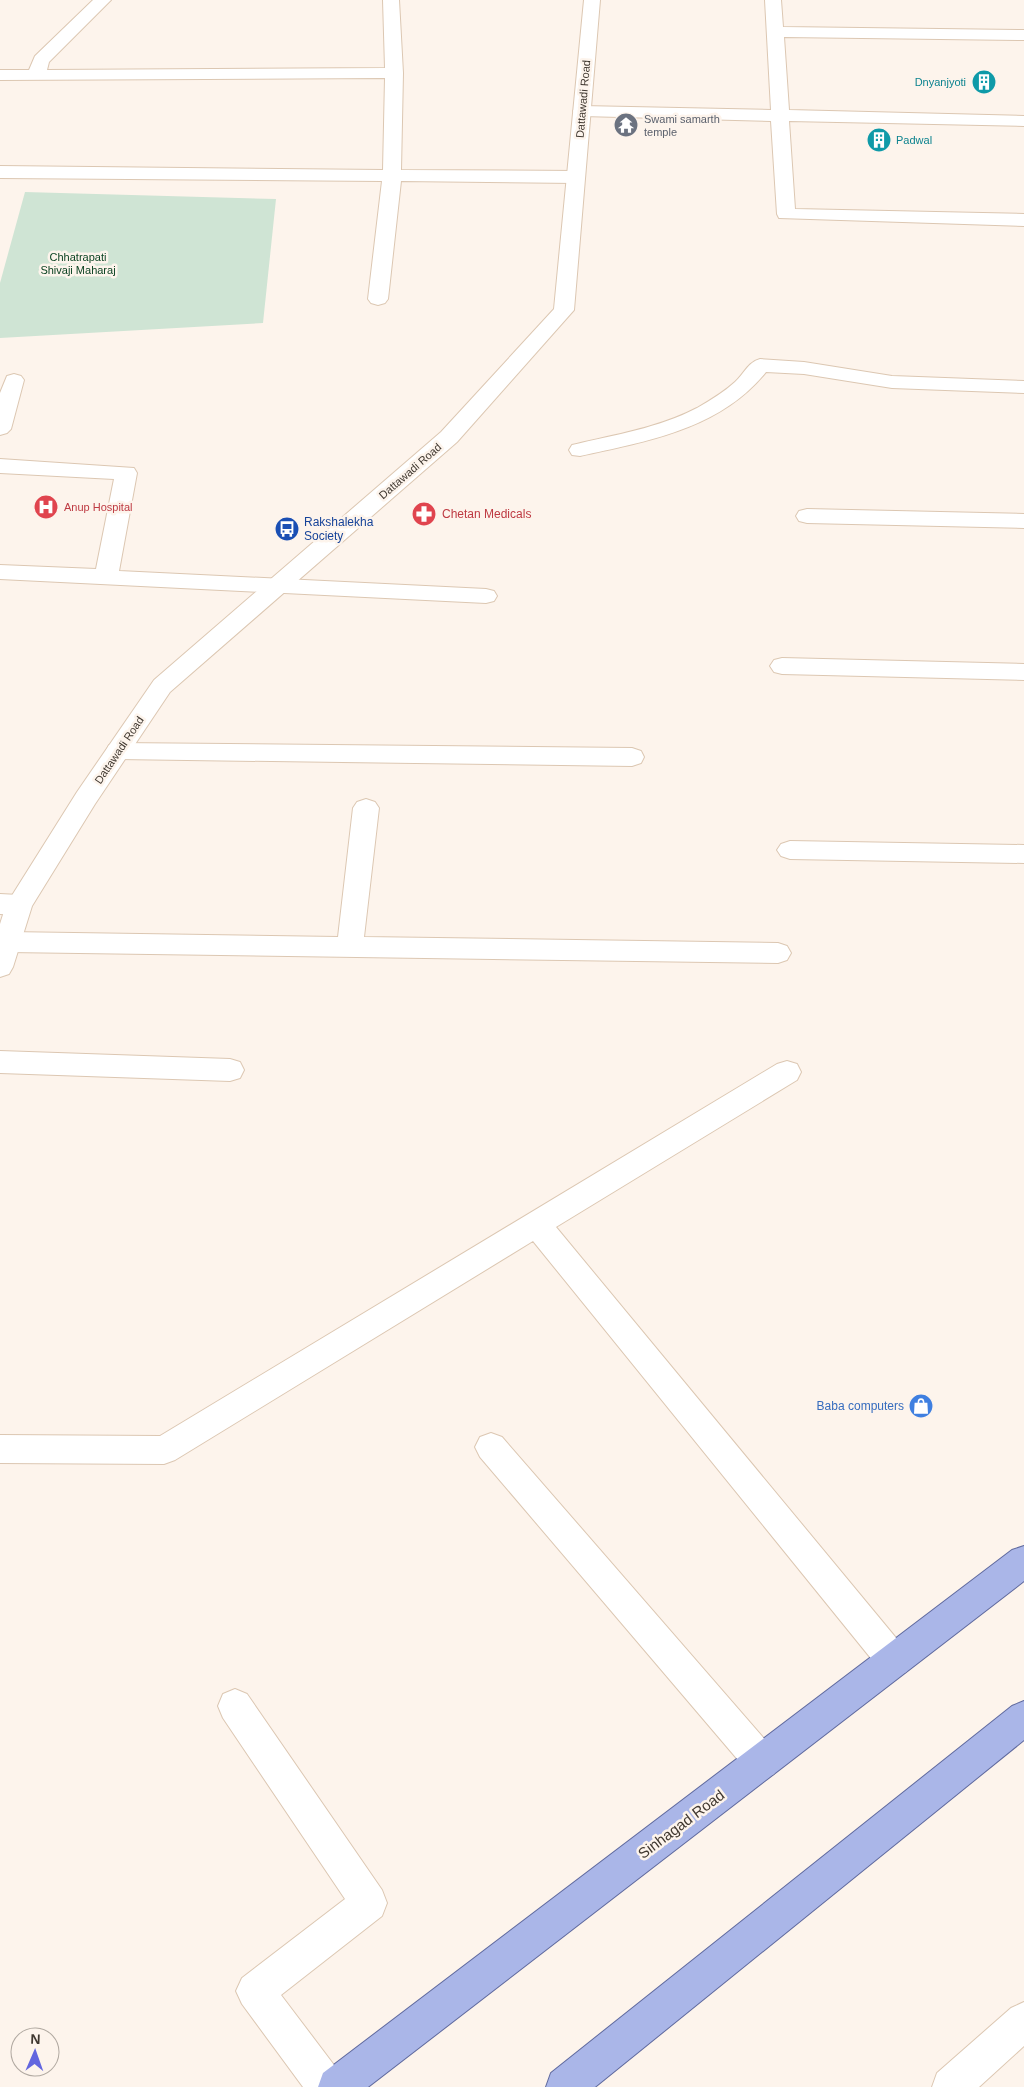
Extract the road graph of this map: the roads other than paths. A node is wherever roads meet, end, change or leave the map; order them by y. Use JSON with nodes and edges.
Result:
{"nodes":[{"id":1,"x":103,"y":0,"type":"edge"},
{"id":2,"x":391,"y":0,"type":"edge"},
{"id":3,"x":592,"y":0,"type":"edge"},
{"id":4,"x":773,"y":0,"type":"edge"},
{"id":5,"x":775,"y":32,"type":"junction"},
{"id":6,"x":1024,"y":35,"type":"edge"},
{"id":7,"x":394,"y":73,"type":"junction"},
{"id":8,"x":0,"y":75,"type":"edge"},
{"id":9,"x":36,"y":75,"type":"junction"},
{"id":10,"x":582,"y":111,"type":"junction"},
{"id":11,"x":780,"y":116,"type":"junction"},
{"id":12,"x":1024,"y":120,"type":"edge"},
{"id":13,"x":0,"y":172,"type":"edge"},
{"id":14,"x":392,"y":175,"type":"junction"},
{"id":15,"x":576,"y":177,"type":"junction"},
{"id":16,"x":1024,"y":220,"type":"edge"},
{"id":17,"x":378,"y":299,"type":"dead end"},
{"id":18,"x":14,"y":380,"type":"dead end"},
{"id":19,"x":1024,"y":387,"type":"edge"},
{"id":20,"x":0,"y":427,"type":"edge"},
{"id":21,"x":580,"y":450,"type":"dead end"},
{"id":22,"x":0,"y":466,"type":"edge"},
{"id":23,"x":807,"y":516,"type":"dead end"},
{"id":24,"x":1024,"y":521,"type":"edge"},
{"id":25,"x":0,"y":572,"type":"edge"},
{"id":26,"x":106,"y":578,"type":"junction"},
{"id":27,"x":277,"y":586,"type":"junction"},
{"id":28,"x":486,"y":596,"type":"dead end"},
{"id":29,"x":782,"y":666,"type":"dead end"},
{"id":30,"x":1024,"y":672,"type":"edge"},
{"id":31,"x":118,"y":751,"type":"junction"},
{"id":32,"x":632,"y":757,"type":"dead end"},
{"id":33,"x":366,"y":808,"type":"dead end"},
{"id":34,"x":790,"y":850,"type":"dead end"},
{"id":35,"x":1024,"y":854,"type":"edge"},
{"id":36,"x":10,"y":904,"type":"edge"},
{"id":37,"x":8,"y":942,"type":"junction"},
{"id":38,"x":350,"y":946,"type":"junction"},
{"id":39,"x":778,"y":953,"type":"dead end"},
{"id":40,"x":0,"y":967,"type":"edge"},
{"id":41,"x":0,"y":1062,"type":"edge"},
{"id":42,"x":230,"y":1070,"type":"dead end"},
{"id":43,"x":787,"y":1072,"type":"dead end"},
{"id":44,"x":536,"y":1224,"type":"junction"},
{"id":45,"x":491,"y":1447,"type":"dead end"},
{"id":46,"x":0,"y":1449,"type":"edge"},
{"id":47,"x":1024,"y":1561,"type":"edge"},
{"id":48,"x":894,"y":1660,"type":"junction"},
{"id":49,"x":235,"y":1706,"type":"dead end"},
{"id":50,"x":1024,"y":1718,"type":"edge"},
{"id":51,"x":762,"y":1762,"type":"junction"},
{"id":52,"x":1024,"y":2021,"type":"edge"},
{"id":53,"x":326,"y":2087,"type":"edge"},
{"id":54,"x":337,"y":2087,"type":"edge"},
{"id":55,"x":566,"y":2087,"type":"edge"},
{"id":56,"x":951,"y":2087,"type":"edge"}],
"edges":[{"from":1,"to":9,"type":"street"},
{"from":2,"to":7,"type":"street"},
{"from":3,"to":10,"type":"street","name":"Dattawadi Road"},
{"from":4,"to":5,"type":"street"},
{"from":5,"to":6,"type":"street"},
{"from":5,"to":11,"type":"street"},
{"from":7,"to":9,"type":"street"},
{"from":7,"to":14,"type":"street"},
{"from":8,"to":9,"type":"street"},
{"from":10,"to":11,"type":"street"},
{"from":10,"to":15,"type":"street","name":"Dattawadi Road"},
{"from":11,"to":12,"type":"street"},
{"from":11,"to":16,"type":"street"},
{"from":13,"to":14,"type":"street"},
{"from":14,"to":15,"type":"street"},
{"from":14,"to":17,"type":"street"},
{"from":15,"to":27,"type":"street","name":"Dattawadi Road"},
{"from":18,"to":20,"type":"street"},
{"from":19,"to":21,"type":"street"},
{"from":22,"to":26,"type":"street"},
{"from":23,"to":24,"type":"street"},
{"from":25,"to":26,"type":"street"},
{"from":26,"to":27,"type":"street"},
{"from":27,"to":28,"type":"street"},
{"from":27,"to":31,"type":"street","name":"Dattawadi Road"},
{"from":29,"to":30,"type":"street"},
{"from":31,"to":32,"type":"street"},
{"from":31,"to":36,"type":"street","name":"Dattawadi Road"},
{"from":33,"to":38,"type":"street"},
{"from":34,"to":35,"type":"street"},
{"from":36,"to":37,"type":"street","name":"Dattawadi Road"},
{"from":37,"to":38,"type":"street"},
{"from":37,"to":40,"type":"street","name":"Dattawadi Road"},
{"from":38,"to":39,"type":"street"},
{"from":41,"to":42,"type":"street"},
{"from":43,"to":44,"type":"street"},
{"from":44,"to":46,"type":"street"},
{"from":44,"to":48,"type":"street"},
{"from":45,"to":51,"type":"street"},
{"from":47,"to":48,"type":"main road","name":"Sinhagad Road"},
{"from":48,"to":51,"type":"main road","name":"Sinhagad Road"},
{"from":49,"to":53,"type":"street"},
{"from":50,"to":55,"type":"main road"},
{"from":51,"to":54,"type":"main road","name":"Sinhagad Road"},
{"from":52,"to":56,"type":"street"}]}
